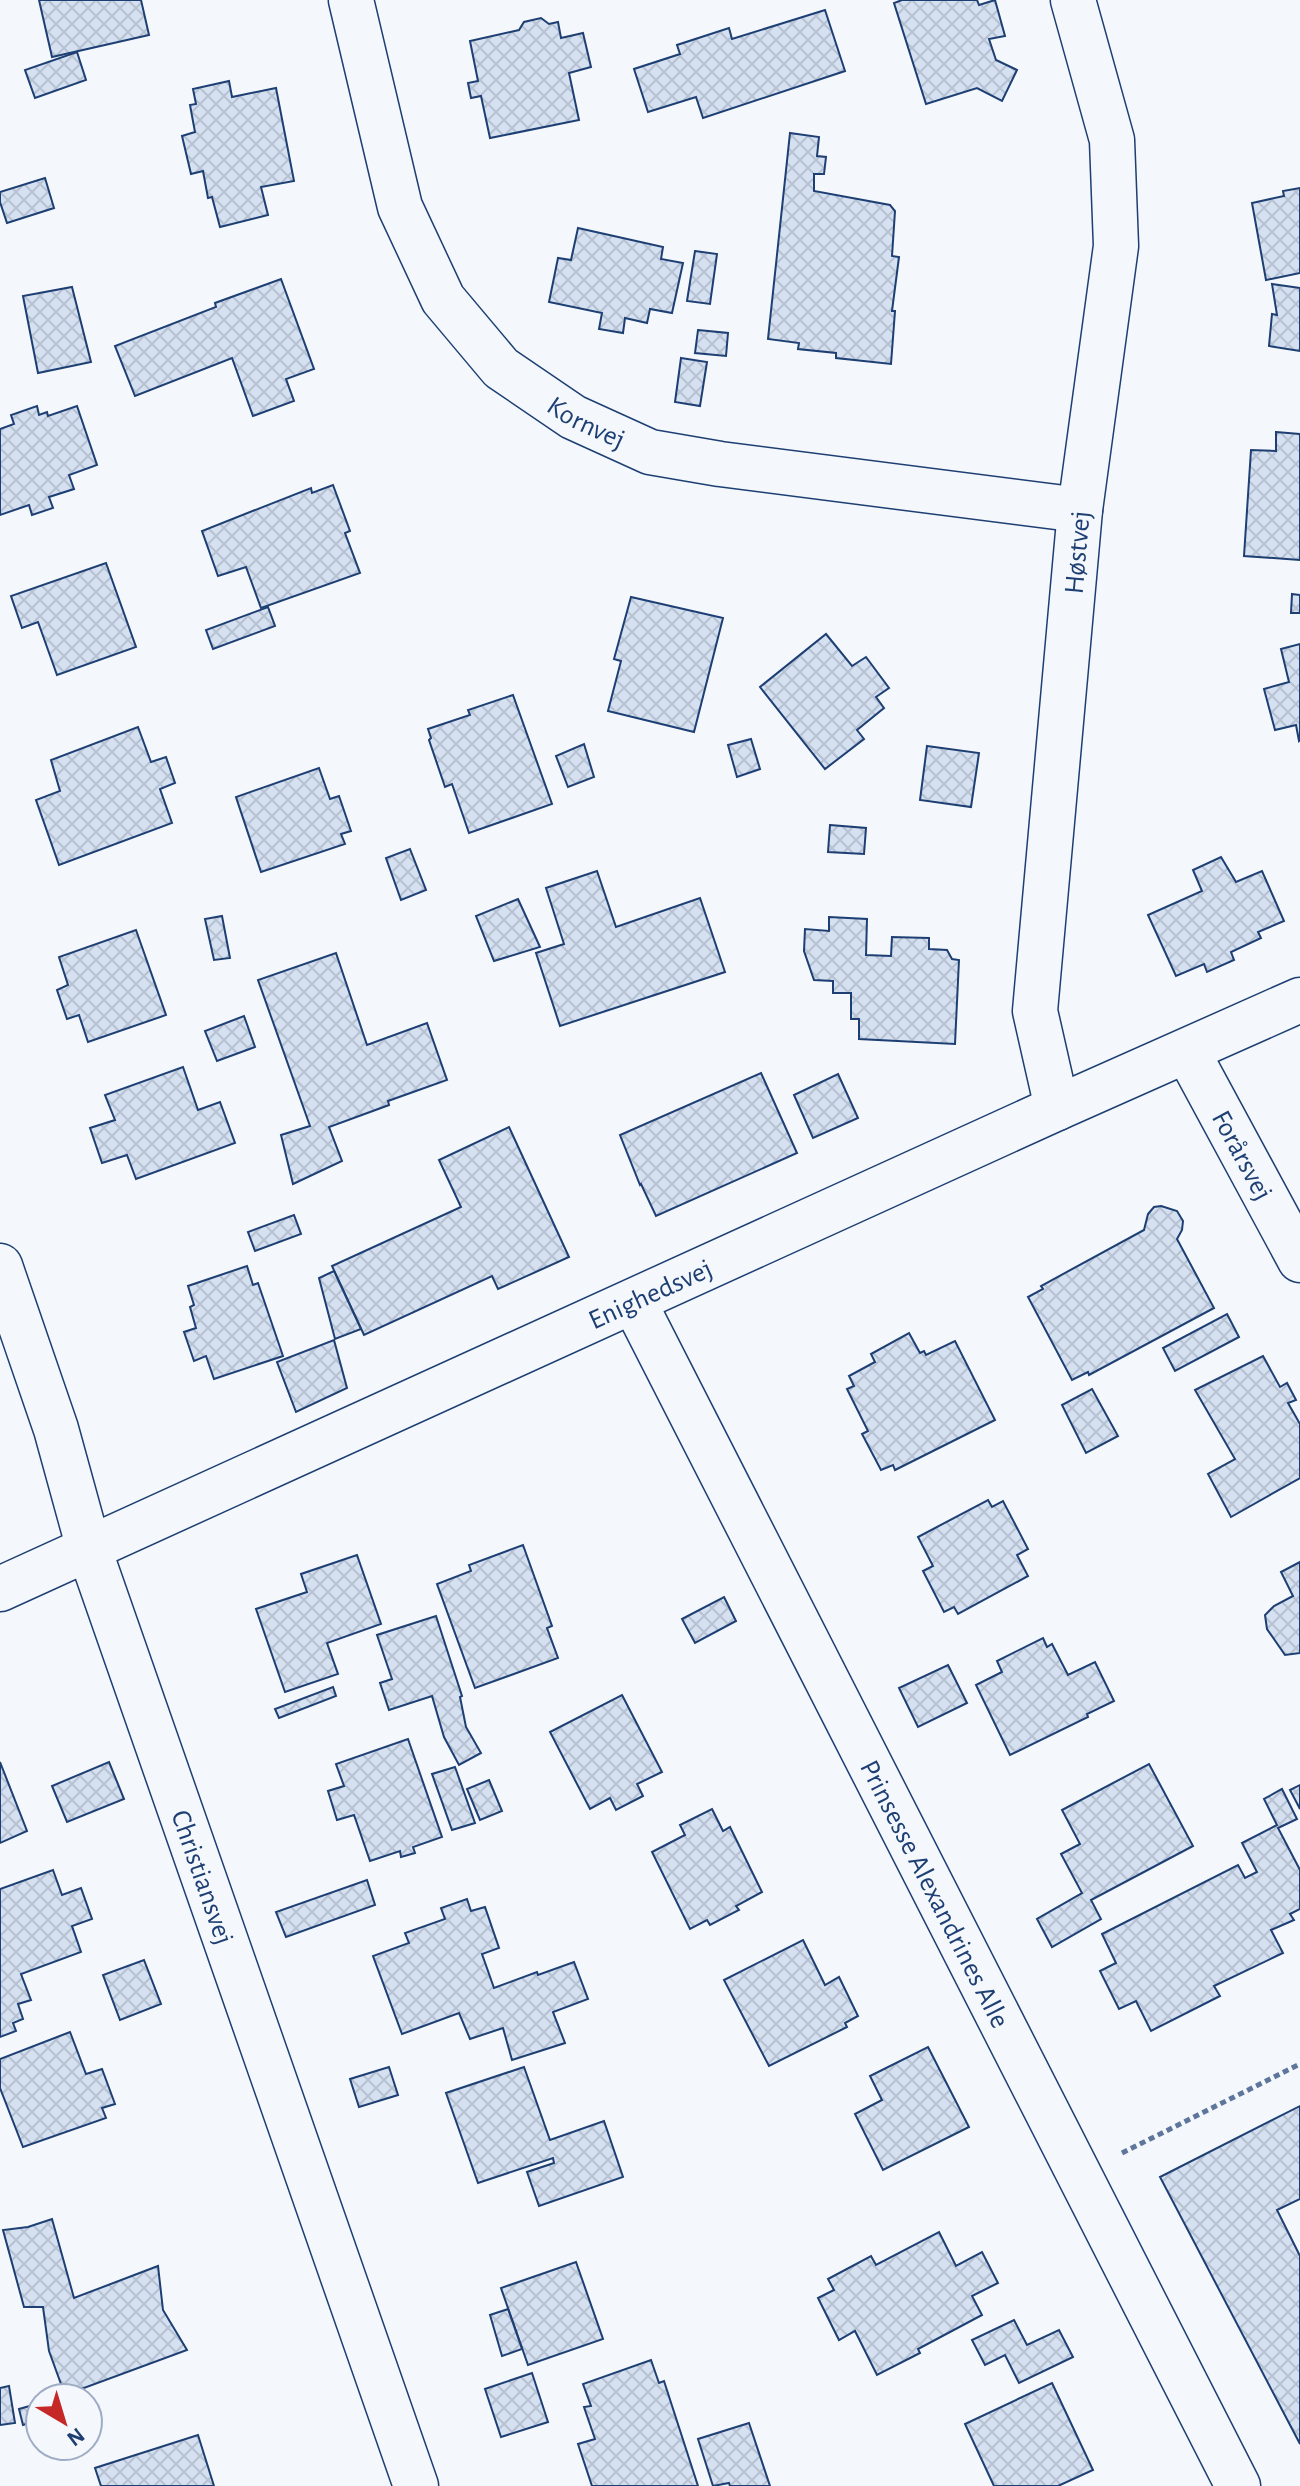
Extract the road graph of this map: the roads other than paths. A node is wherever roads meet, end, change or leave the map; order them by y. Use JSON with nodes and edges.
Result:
{"nodes":[{"id":1,"x":351,"y":0,"type":"edge"},
{"id":2,"x":1073,"y":0,"type":"edge"},
{"id":3,"x":1080,"y":510,"type":"junction"},
{"id":4,"x":1300,"y":1000,"type":"edge"},
{"id":5,"x":1187,"y":1051,"type":"junction"},
{"id":6,"x":1057,"y":1108,"type":"junction"},
{"id":7,"x":1300,"y":1260,"type":"edge"},
{"id":8,"x":0,"y":1266,"type":"edge"},
{"id":9,"x":634,"y":1302,"type":"junction"},
{"id":10,"x":89,"y":1549,"type":"junction"},
{"id":11,"x":0,"y":1589,"type":"edge"},
{"id":12,"x":416,"y":2486,"type":"edge"},
{"id":13,"x":1238,"y":2486,"type":"edge"}],
"edges":[{"from":1,"to":3,"type":"street","name":"Kornvej"},
{"from":2,"to":3,"type":"street","name":"Høstvej"},
{"from":3,"to":6,"type":"street","name":"Høstvej"},
{"from":4,"to":5,"type":"street","name":"Enighedsvej"},
{"from":5,"to":6,"type":"street","name":"Enighedsvej"},
{"from":5,"to":7,"type":"street","name":"Forårsvej"},
{"from":6,"to":9,"type":"street","name":"Enighedsvej"},
{"from":8,"to":10,"type":"street","name":"Christiansvej"},
{"from":9,"to":10,"type":"street","name":"Enighedsvej"},
{"from":9,"to":13,"type":"street","name":"Prinsesse Alexandrines Alle"},
{"from":10,"to":11,"type":"street","name":"Enighedsvej"},
{"from":10,"to":12,"type":"street","name":"Christiansvej"}]}
